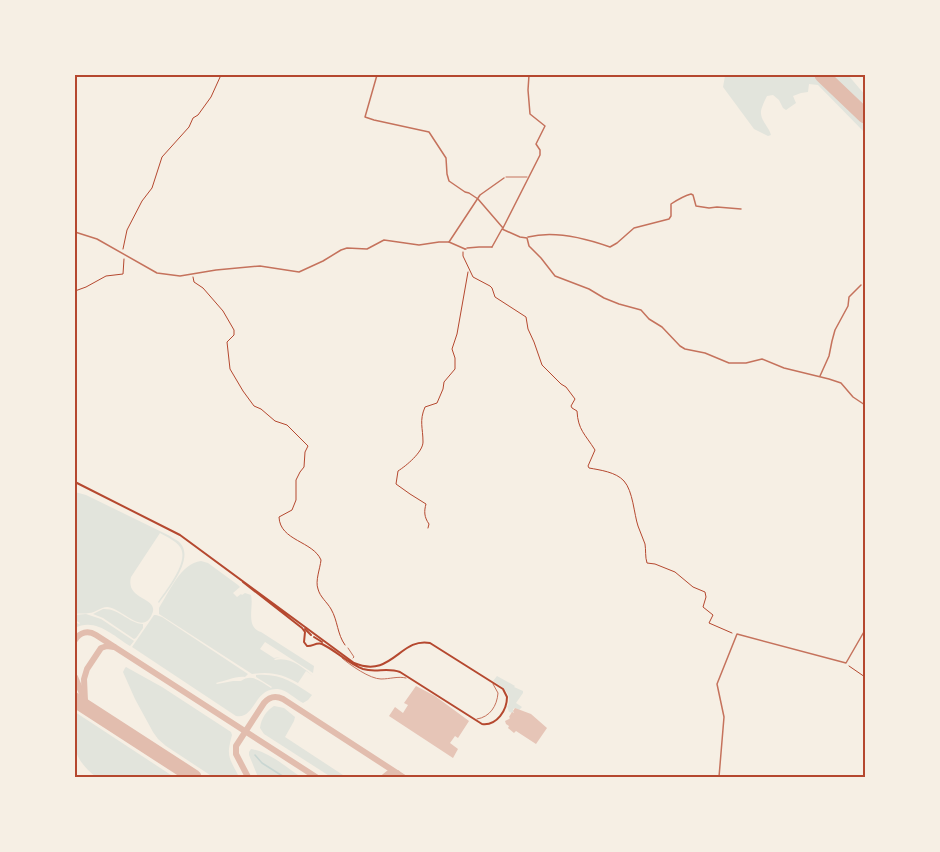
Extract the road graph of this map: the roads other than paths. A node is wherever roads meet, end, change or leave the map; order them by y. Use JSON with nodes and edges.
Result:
{"nodes":[{"id":1,"x":377,"y":75,"type":"edge"},
{"id":2,"x":529,"y":75,"type":"edge"},
{"id":3,"x":527,"y":177,"type":"junction"},
{"id":4,"x":504,"y":178,"type":"joint"},
{"id":5,"x":478,"y":198,"type":"junction"},
{"id":6,"x":741,"y":209,"type":"dead end"},
{"id":7,"x":502,"y":228,"type":"junction"},
{"id":8,"x":75,"y":232,"type":"edge"},
{"id":9,"x":527,"y":238,"type":"junction"},
{"id":10,"x":449,"y":242,"type":"junction"},
{"id":11,"x":861,"y":285,"type":"dead end"},
{"id":12,"x":820,"y":376,"type":"junction"},
{"id":13,"x":865,"y":405,"type":"edge"},
{"id":14,"x":75,"y":482,"type":"edge"},
{"id":15,"x":243,"y":582,"type":"junction"},
{"id":16,"x":287,"y":613,"type":"junction"},
{"id":17,"x":865,"y":630,"type":"edge"},
{"id":18,"x":313,"y":636,"type":"junction"},
{"id":19,"x":304,"y":638,"type":"junction"},
{"id":20,"x":313,"y":645,"type":"junction"},
{"id":21,"x":333,"y":648,"type":"junction"},
{"id":22,"x":348,"y":648,"type":"road end"},
{"id":23,"x":338,"y":654,"type":"junction"},
{"id":24,"x":353,"y":658,"type":"dead end"},
{"id":25,"x":408,"y":678,"type":"dead end"},
{"id":26,"x":490,"y":681,"type":"junction"},
{"id":27,"x":477,"y":720,"type":"junction"},
{"id":28,"x":719,"y":777,"type":"edge"}],
"edges":[{"from":1,"to":5,"type":"street"},
{"from":2,"to":3,"type":"street"},
{"from":3,"to":4,"type":"street"},
{"from":3,"to":7,"type":"street"},
{"from":4,"to":5,"type":"street"},
{"from":5,"to":7,"type":"street"},
{"from":5,"to":10,"type":"street"},
{"from":6,"to":9,"type":"street"},
{"from":7,"to":9,"type":"street"},
{"from":7,"to":10,"type":"street"},
{"from":8,"to":10,"type":"street"},
{"from":9,"to":12,"type":"street"},
{"from":11,"to":12,"type":"street"},
{"from":12,"to":13,"type":"street"},
{"from":14,"to":15,"type":"main road"},
{"from":15,"to":16,"type":"main road"},
{"from":15,"to":19,"type":"main road"},
{"from":16,"to":18,"type":"main road"},
{"from":16,"to":21,"type":"main road"},
{"from":17,"to":28,"type":"street"},
{"from":18,"to":19,"type":"main road"},
{"from":18,"to":20,"type":"main road"},
{"from":18,"to":21,"type":"main road"},
{"from":19,"to":20,"type":"main road"},
{"from":20,"to":23,"type":"main road"},
{"from":21,"to":26,"type":"main road"},
{"from":22,"to":24,"type":"street"},
{"from":23,"to":25,"type":"street"},
{"from":23,"to":27,"type":"main road"},
{"from":26,"to":27,"type":"street"},
{"from":26,"to":27,"type":"main road"}]}
